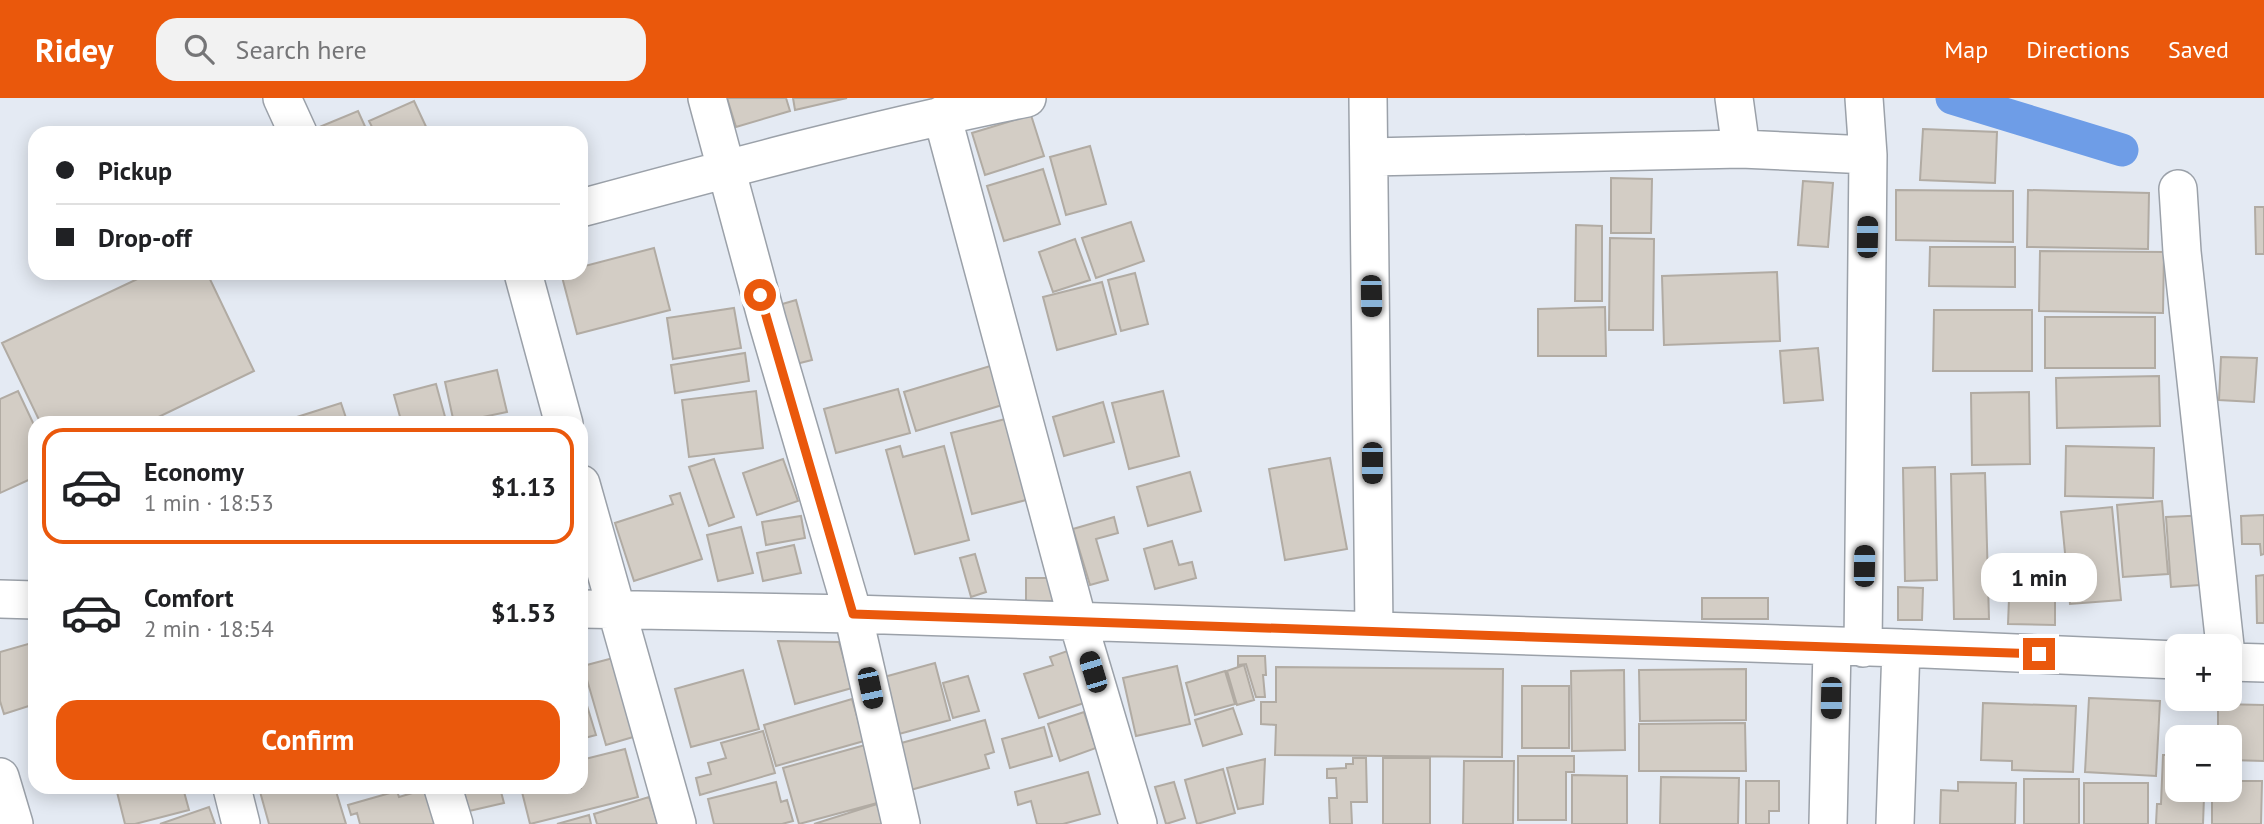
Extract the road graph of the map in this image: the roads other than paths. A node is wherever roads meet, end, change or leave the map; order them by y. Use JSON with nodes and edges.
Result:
{"nodes":[{"id":1,"x":282,"y":98,"type":"edge"},
{"id":2,"x":708,"y":98,"type":"edge"},
{"id":3,"x":1027,"y":98,"type":"edge"},
{"id":4,"x":1368,"y":98,"type":"edge"},
{"id":5,"x":1734,"y":98,"type":"edge"},
{"id":6,"x":1864,"y":98,"type":"edge"},
{"id":7,"x":942,"y":115,"type":"junction"},
{"id":8,"x":295,"y":126,"type":"edge"},
{"id":9,"x":1741,"y":149,"type":"junction"},
{"id":10,"x":1868,"y":155,"type":"junction"},
{"id":11,"x":1369,"y":156,"type":"junction"},
{"id":12,"x":726,"y":168,"type":"junction"},
{"id":13,"x":2178,"y":189,"type":"dead end"},
{"id":14,"x":588,"y":206,"type":"edge"},
{"id":15,"x":525,"y":280,"type":"edge"},
{"id":16,"x":563,"y":416,"type":"edge"},
{"id":17,"x":588,"y":536,"type":"edge"},
{"id":18,"x":0,"y":600,"type":"edge"},
{"id":19,"x":28,"y":600,"type":"edge"},
{"id":20,"x":598,"y":610,"type":"edge"},
{"id":21,"x":853,"y":614,"type":"junction"},
{"id":22,"x":1078,"y":622,"type":"junction"},
{"id":23,"x":1374,"y":631,"type":"junction"},
{"id":24,"x":2224,"y":634,"type":"edge"},
{"id":25,"x":1848,"y":648,"type":"junction"},
{"id":26,"x":1902,"y":648,"type":"junction"},
{"id":27,"x":2165,"y":659,"type":"edge"},
{"id":28,"x":2242,"y":662,"type":"edge"},
{"id":29,"x":2264,"y":663,"type":"edge"},
{"id":30,"x":0,"y":777,"type":"edge"},
{"id":31,"x":234,"y":794,"type":"edge"},
{"id":32,"x":445,"y":794,"type":"edge"},
{"id":33,"x":14,"y":824,"type":"edge"},
{"id":34,"x":242,"y":824,"type":"edge"},
{"id":35,"x":454,"y":824,"type":"edge"},
{"id":36,"x":677,"y":824,"type":"edge"},
{"id":37,"x":901,"y":824,"type":"edge"},
{"id":38,"x":1138,"y":824,"type":"edge"},
{"id":39,"x":1829,"y":824,"type":"edge"},
{"id":40,"x":1895,"y":824,"type":"edge"}],
"edges":[{"from":1,"to":8,"type":"street"},
{"from":2,"to":12,"type":"street"},
{"from":3,"to":7,"type":"street"},
{"from":4,"to":11,"type":"street"},
{"from":5,"to":9,"type":"street"},
{"from":6,"to":10,"type":"street"},
{"from":7,"to":12,"type":"street"},
{"from":7,"to":22,"type":"street"},
{"from":9,"to":10,"type":"street"},
{"from":9,"to":11,"type":"street"},
{"from":10,"to":25,"type":"street"},
{"from":11,"to":23,"type":"street"},
{"from":12,"to":14,"type":"street"},
{"from":12,"to":21,"type":"street"},
{"from":13,"to":24,"type":"street"},
{"from":15,"to":16,"type":"street"},
{"from":17,"to":20,"type":"street"},
{"from":18,"to":19,"type":"street"},
{"from":20,"to":21,"type":"street"},
{"from":20,"to":36,"type":"street"},
{"from":21,"to":22,"type":"street"},
{"from":21,"to":37,"type":"street"},
{"from":22,"to":23,"type":"street"},
{"from":22,"to":38,"type":"street"},
{"from":23,"to":25,"type":"street"},
{"from":25,"to":26,"type":"street"},
{"from":25,"to":39,"type":"street"},
{"from":26,"to":27,"type":"street"},
{"from":26,"to":40,"type":"street"},
{"from":28,"to":29,"type":"street"},
{"from":30,"to":33,"type":"street"},
{"from":31,"to":34,"type":"street"},
{"from":32,"to":35,"type":"street"}]}
